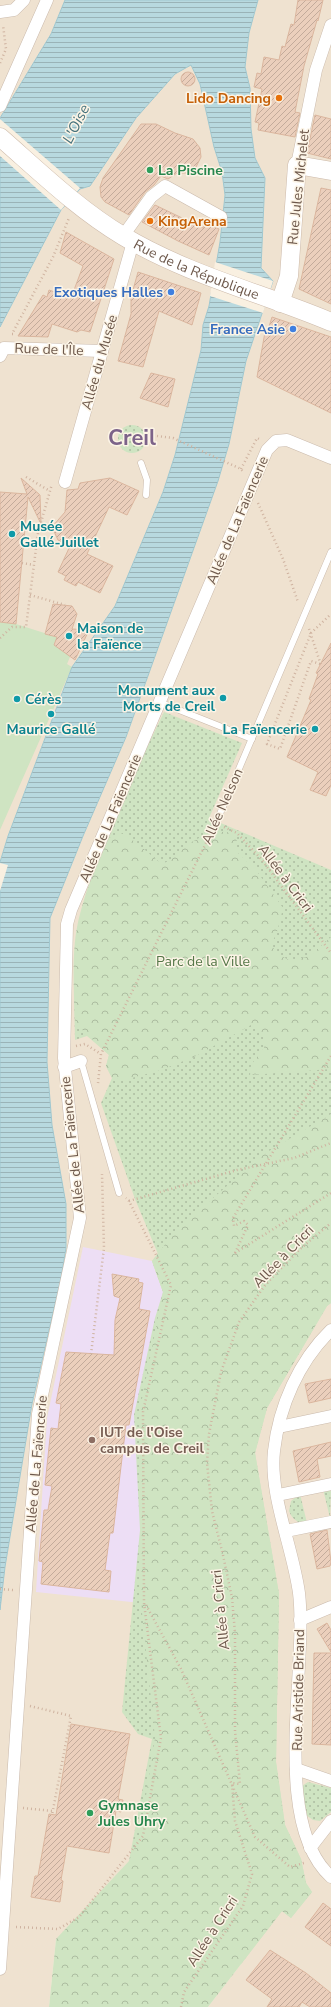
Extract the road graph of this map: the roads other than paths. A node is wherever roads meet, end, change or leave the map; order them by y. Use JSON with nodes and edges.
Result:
{"nodes":[{"id":1,"x":24,"y":0,"type":"edge"},
{"id":2,"x":48,"y":0,"type":"edge"},
{"id":3,"x":0,"y":12,"type":"edge"},
{"id":4,"x":331,"y":25,"type":"edge"},
{"id":5,"x":0,"y":106,"type":"edge"},
{"id":6,"x":0,"y":137,"type":"edge"},
{"id":7,"x":297,"y":165,"type":"junction"},
{"id":8,"x":331,"y":172,"type":"edge"},
{"id":9,"x":221,"y":217,"type":"dead end"},
{"id":10,"x":128,"y":239,"type":"junction"},
{"id":11,"x":274,"y":301,"type":"junction"},
{"id":12,"x":331,"y":322,"type":"edge"},
{"id":13,"x":102,"y":351,"type":"junction"},
{"id":14,"x":0,"y":356,"type":"edge"},
{"id":15,"x":331,"y":458,"type":"edge"},
{"id":16,"x":141,"y":463,"type":"dead end"},
{"id":17,"x":60,"y":479,"type":"road end"},
{"id":18,"x":146,"y":495,"type":"dead end"},
{"id":19,"x":331,"y":552,"type":"edge"},
{"id":20,"x":159,"y":702,"type":"junction"},
{"id":21,"x":252,"y":739,"type":"junction"},
{"id":22,"x":216,"y":824,"type":"road end"},
{"id":23,"x":81,"y":1061,"type":"joint"},
{"id":24,"x":64,"y":1067,"type":"junction"},
{"id":25,"x":119,"y":1193,"type":"road end"},
{"id":26,"x":331,"y":1330,"type":"edge"},
{"id":27,"x":331,"y":1416,"type":"edge"},
{"id":28,"x":279,"y":1427,"type":"junction"},
{"id":29,"x":331,"y":1484,"type":"edge"},
{"id":30,"x":278,"y":1495,"type":"junction"},
{"id":31,"x":331,"y":1522,"type":"edge"},
{"id":32,"x":286,"y":1531,"type":"junction"},
{"id":33,"x":331,"y":1607,"type":"edge"},
{"id":34,"x":300,"y":1620,"type":"junction"},
{"id":35,"x":296,"y":1770,"type":"junction"},
{"id":36,"x":331,"y":1781,"type":"edge"},
{"id":37,"x":331,"y":1821,"type":"edge"},
{"id":38,"x":310,"y":1848,"type":"junction"},
{"id":39,"x":331,"y":1877,"type":"edge"},
{"id":40,"x":0,"y":1969,"type":"edge"}],
"edges":[{"from":1,"to":3,"type":"street"},
{"from":2,"to":5,"type":"street"},
{"from":4,"to":7,"type":"street","name":"Rue Jules Michelet"},
{"from":6,"to":10,"type":"main road","name":"Rue de la République"},
{"from":7,"to":8,"type":"main road"},
{"from":7,"to":11,"type":"main road","name":"Rue Jules Michelet"},
{"from":9,"to":10,"type":"street","name":"Allée du Musée"},
{"from":10,"to":11,"type":"main road","name":"Rue de la République"},
{"from":10,"to":13,"type":"street","name":"Allée du Musée"},
{"from":11,"to":12,"type":"main road","name":"Rue de la République"},
{"from":13,"to":14,"type":"street","name":"Rue de l'Île"},
{"from":13,"to":17,"type":"street","name":"Allée du Musée"},
{"from":15,"to":20,"type":"street","name":"Allée de La Faïencerie"},
{"from":16,"to":18,"type":"lane"},
{"from":19,"to":21,"type":"lane","name":"Allée Nelson"},
{"from":20,"to":21,"type":"lane"},
{"from":20,"to":24,"type":"street","name":"Allée de La Faïencerie"},
{"from":21,"to":22,"type":"lane","name":"Allée Nelson"},
{"from":23,"to":24,"type":"street"},
{"from":23,"to":25,"type":"lane"},
{"from":24,"to":40,"type":"street","name":"Allée de La Faïencerie"},
{"from":26,"to":28,"type":"street","name":"Rue Aristide Briand"},
{"from":27,"to":28,"type":"street"},
{"from":28,"to":30,"type":"street","name":"Rue Aristide Briand"},
{"from":29,"to":30,"type":"street"},
{"from":30,"to":32,"type":"street","name":"Rue Aristide Briand"},
{"from":31,"to":32,"type":"street"},
{"from":32,"to":34,"type":"street","name":"Rue Aristide Briand"},
{"from":33,"to":34,"type":"street"},
{"from":34,"to":35,"type":"street","name":"Rue Aristide Briand"},
{"from":35,"to":36,"type":"street"},
{"from":35,"to":38,"type":"street","name":"Rue Aristide Briand"},
{"from":37,"to":38,"type":"street"},
{"from":38,"to":39,"type":"street","name":"Rue Aristide Briand"}]}
